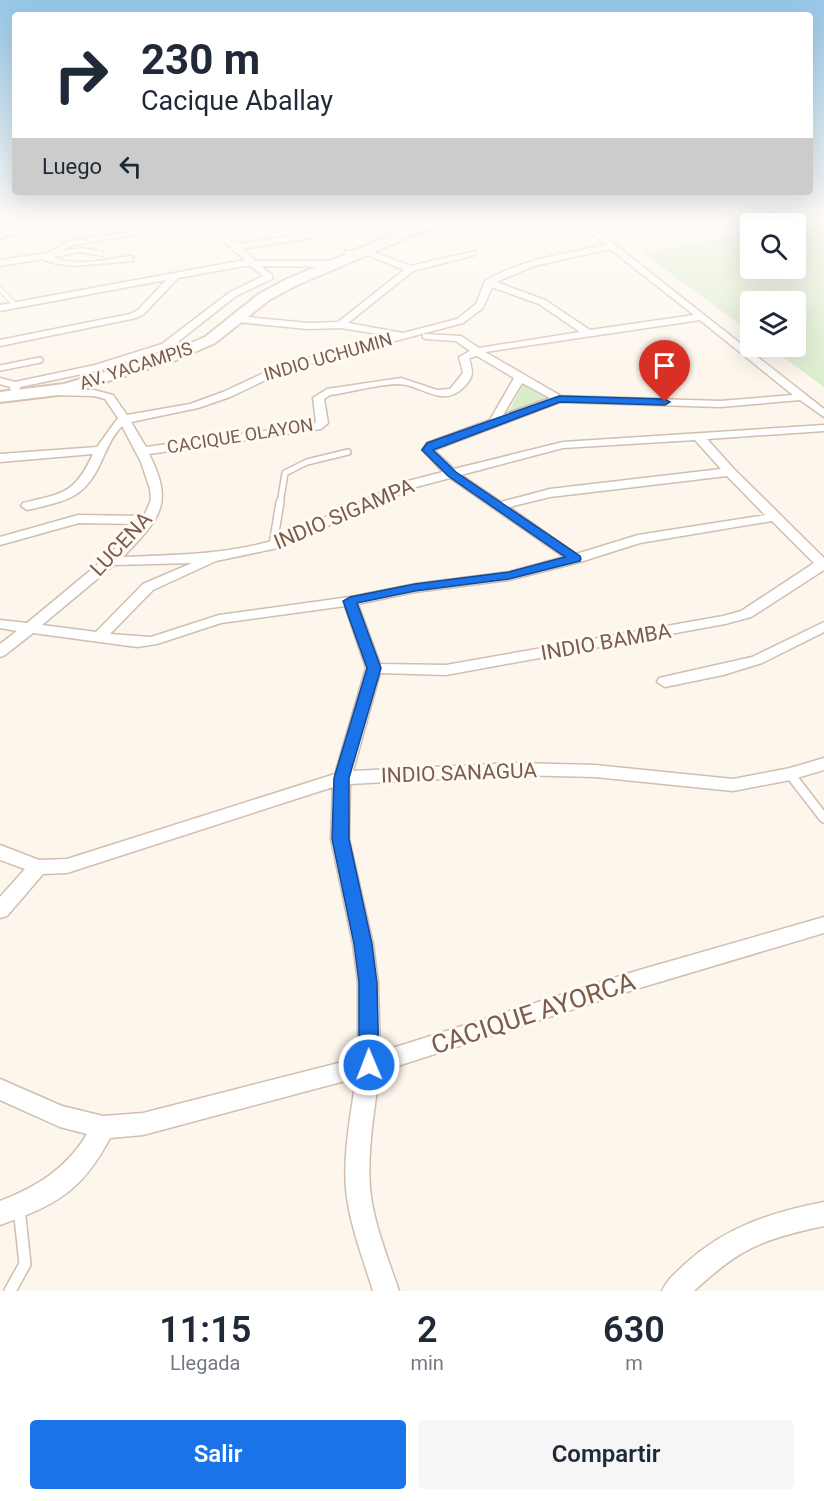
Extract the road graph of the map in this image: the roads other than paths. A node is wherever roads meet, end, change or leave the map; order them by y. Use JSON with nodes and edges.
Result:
{"nodes":[{"id":1,"x":154,"y":279,"type":"edge"},
{"id":2,"x":172,"y":279,"type":"edge"},
{"id":3,"x":264,"y":279,"type":"edge"},
{"id":4,"x":289,"y":279,"type":"edge"},
{"id":5,"x":297,"y":279,"type":"edge"},
{"id":6,"x":397,"y":279,"type":"edge"},
{"id":7,"x":496,"y":279,"type":"edge"},
{"id":8,"x":654,"y":279,"type":"edge"},
{"id":9,"x":664,"y":279,"type":"edge"},
{"id":10,"x":488,"y":283,"type":"junction"},
{"id":11,"x":0,"y":289,"type":"edge"},
{"id":12,"x":15,"y":306,"type":"junction"},
{"id":13,"x":0,"y":308,"type":"edge"},
{"id":14,"x":701,"y":317,"type":"junction"},
{"id":15,"x":237,"y":319,"type":"junction"},
{"id":16,"x":340,"y":325,"type":"junction"},
{"id":17,"x":589,"y":333,"type":"junction"},
{"id":18,"x":405,"y":335,"type":"junction"},
{"id":19,"x":740,"y":338,"type":"edge"},
{"id":20,"x":0,"y":343,"type":"edge"},
{"id":21,"x":476,"y":351,"type":"junction"},
{"id":22,"x":764,"y":357,"type":"edge"},
{"id":23,"x":40,"y":360,"type":"dead end"},
{"id":24,"x":0,"y":368,"type":"edge"},
{"id":25,"x":520,"y":376,"type":"junction"},
{"id":26,"x":0,"y":381,"type":"edge"},
{"id":27,"x":15,"y":388,"type":"junction"},
{"id":28,"x":0,"y":392,"type":"edge"},
{"id":29,"x":49,"y":392,"type":"junction"},
{"id":30,"x":0,"y":397,"type":"edge"},
{"id":31,"x":802,"y":397,"type":"junction"},
{"id":32,"x":559,"y":399,"type":"junction"},
{"id":33,"x":824,"y":404,"type":"edge"},
{"id":34,"x":824,"y":414,"type":"edge"},
{"id":35,"x":123,"y":419,"type":"junction"},
{"id":36,"x":495,"y":420,"type":"junction"},
{"id":37,"x":824,"y":428,"type":"edge"},
{"id":38,"x":698,"y":436,"type":"junction"},
{"id":39,"x":100,"y":450,"type":"junction"},
{"id":40,"x":142,"y":452,"type":"junction"},
{"id":41,"x":348,"y":452,"type":"dead end"},
{"id":42,"x":0,"y":458,"type":"edge"},
{"id":43,"x":730,"y":472,"type":"junction"},
{"id":44,"x":452,"y":474,"type":"junction"},
{"id":45,"x":27,"y":506,"type":"dead end"},
{"id":46,"x":499,"y":506,"type":"junction"},
{"id":47,"x":774,"y":517,"type":"junction"},
{"id":48,"x":150,"y":520,"type":"junction"},
{"id":49,"x":0,"y":541,"type":"edge"},
{"id":50,"x":273,"y":545,"type":"junction"},
{"id":51,"x":213,"y":559,"type":"junction"},
{"id":52,"x":575,"y":559,"type":"junction"},
{"id":53,"x":112,"y":561,"type":"junction"},
{"id":54,"x":823,"y":565,"type":"edge"},
{"id":55,"x":350,"y":601,"type":"junction"},
{"id":56,"x":0,"y":624,"type":"edge"},
{"id":57,"x":824,"y":626,"type":"edge"},
{"id":58,"x":28,"y":628,"type":"junction"},
{"id":59,"x":99,"y":637,"type":"junction"},
{"id":60,"x":0,"y":652,"type":"edge"},
{"id":61,"x":374,"y":668,"type":"junction"},
{"id":62,"x":665,"y":682,"type":"dead end"},
{"id":63,"x":824,"y":764,"type":"edge"},
{"id":64,"x":790,"y":774,"type":"junction"},
{"id":65,"x":342,"y":778,"type":"junction"},
{"id":66,"x":824,"y":818,"type":"edge"},
{"id":67,"x":0,"y":852,"type":"edge"},
{"id":68,"x":38,"y":867,"type":"junction"},
{"id":69,"x":0,"y":910,"type":"edge"},
{"id":70,"x":824,"y":925,"type":"edge"},
{"id":71,"x":369,"y":1065,"type":"junction"},
{"id":72,"x":0,"y":1089,"type":"edge"},
{"id":73,"x":103,"y":1127,"type":"junction"},
{"id":74,"x":9,"y":1210,"type":"edge"},
{"id":75,"x":824,"y":1214,"type":"edge"},
{"id":76,"x":10,"y":1291,"type":"edge"},
{"id":77,"x":386,"y":1291,"type":"edge"},
{"id":78,"x":675,"y":1291,"type":"edge"}],
"edges":[{"from":1,"to":12,"type":"street"},
{"from":2,"to":20,"type":"street"},
{"from":3,"to":27,"type":"street"},
{"from":4,"to":27,"type":"street"},
{"from":5,"to":15,"type":"street","name":"AV. YACAMPIS"},
{"from":6,"to":16,"type":"street"},
{"from":7,"to":10,"type":"street"},
{"from":8,"to":14,"type":"street"},
{"from":9,"to":19,"type":"street"},
{"from":10,"to":17,"type":"street"},
{"from":10,"to":18,"type":"street","name":"INDIO UCHUMIN"},
{"from":11,"to":12,"type":"lane"},
{"from":12,"to":13,"type":"street"},
{"from":14,"to":17,"type":"street"},
{"from":14,"to":31,"type":"street"},
{"from":15,"to":16,"type":"street"},
{"from":15,"to":29,"type":"street","name":"AV. YACAMPIS"},
{"from":16,"to":18,"type":"street"},
{"from":17,"to":21,"type":"street"},
{"from":18,"to":21,"type":"street"},
{"from":18,"to":35,"type":"street","name":"INDIO UCHUMIN"},
{"from":21,"to":25,"type":"street"},
{"from":21,"to":40,"type":"street","name":"CACIQUE OLAYON"},
{"from":22,"to":33,"type":"street"},
{"from":23,"to":24,"type":"lane"},
{"from":25,"to":32,"type":"street"},
{"from":25,"to":36,"type":"street"},
{"from":26,"to":27,"type":"street"},
{"from":27,"to":28,"type":"street"},
{"from":29,"to":30,"type":"street","name":"AV. YACAMPIS"},
{"from":29,"to":35,"type":"street","name":"LUCENA"},
{"from":31,"to":32,"type":"street"},
{"from":31,"to":34,"type":"street"},
{"from":32,"to":36,"type":"street"},
{"from":35,"to":39,"type":"street"},
{"from":35,"to":40,"type":"street","name":"LUCENA"},
{"from":36,"to":44,"type":"street"},
{"from":37,"to":38,"type":"street","name":"INDIO SIGAMPA"},
{"from":38,"to":43,"type":"street"},
{"from":38,"to":44,"type":"street","name":"INDIO SIGAMPA"},
{"from":39,"to":42,"type":"street"},
{"from":39,"to":45,"type":"street"},
{"from":40,"to":48,"type":"street","name":"LUCENA"},
{"from":41,"to":50,"type":"lane"},
{"from":43,"to":46,"type":"street"},
{"from":43,"to":47,"type":"street"},
{"from":44,"to":46,"type":"street"},
{"from":44,"to":50,"type":"street","name":"INDIO SIGAMPA"},
{"from":46,"to":52,"type":"street"},
{"from":47,"to":52,"type":"street"},
{"from":47,"to":54,"type":"street"},
{"from":48,"to":49,"type":"street"},
{"from":48,"to":53,"type":"street","name":"LUCENA"},
{"from":50,"to":51,"type":"street","name":"INDIO SIGAMPA"},
{"from":51,"to":53,"type":"street","name":"INDIO SIGAMPA"},
{"from":51,"to":59,"type":"street"},
{"from":52,"to":55,"type":"street"},
{"from":53,"to":58,"type":"street","name":"LUCENA"},
{"from":54,"to":61,"type":"street","name":"INDIO BAMBA"},
{"from":55,"to":59,"type":"street"},
{"from":55,"to":61,"type":"street"},
{"from":56,"to":58,"type":"street"},
{"from":57,"to":62,"type":"street"},
{"from":58,"to":59,"type":"street"},
{"from":58,"to":60,"type":"street","name":"LUCENA"},
{"from":61,"to":65,"type":"street"},
{"from":63,"to":64,"type":"street","name":"INDIO SANAGUA"},
{"from":64,"to":65,"type":"street","name":"INDIO SANAGUA"},
{"from":64,"to":66,"type":"lane"},
{"from":65,"to":68,"type":"street","name":"INDIO SANAGUA"},
{"from":65,"to":71,"type":"street"},
{"from":67,"to":68,"type":"street","name":"INDIO SANAGUA"},
{"from":68,"to":69,"type":"street"},
{"from":70,"to":71,"type":"street","name":"CACIQUE AYORCA"},
{"from":71,"to":73,"type":"street","name":"CACIQUE AYORCA"},
{"from":71,"to":77,"type":"street"},
{"from":72,"to":73,"type":"street","name":"CACIQUE AYORCA"},
{"from":73,"to":74,"type":"street"},
{"from":74,"to":76,"type":"lane"},
{"from":75,"to":78,"type":"street"}]}
